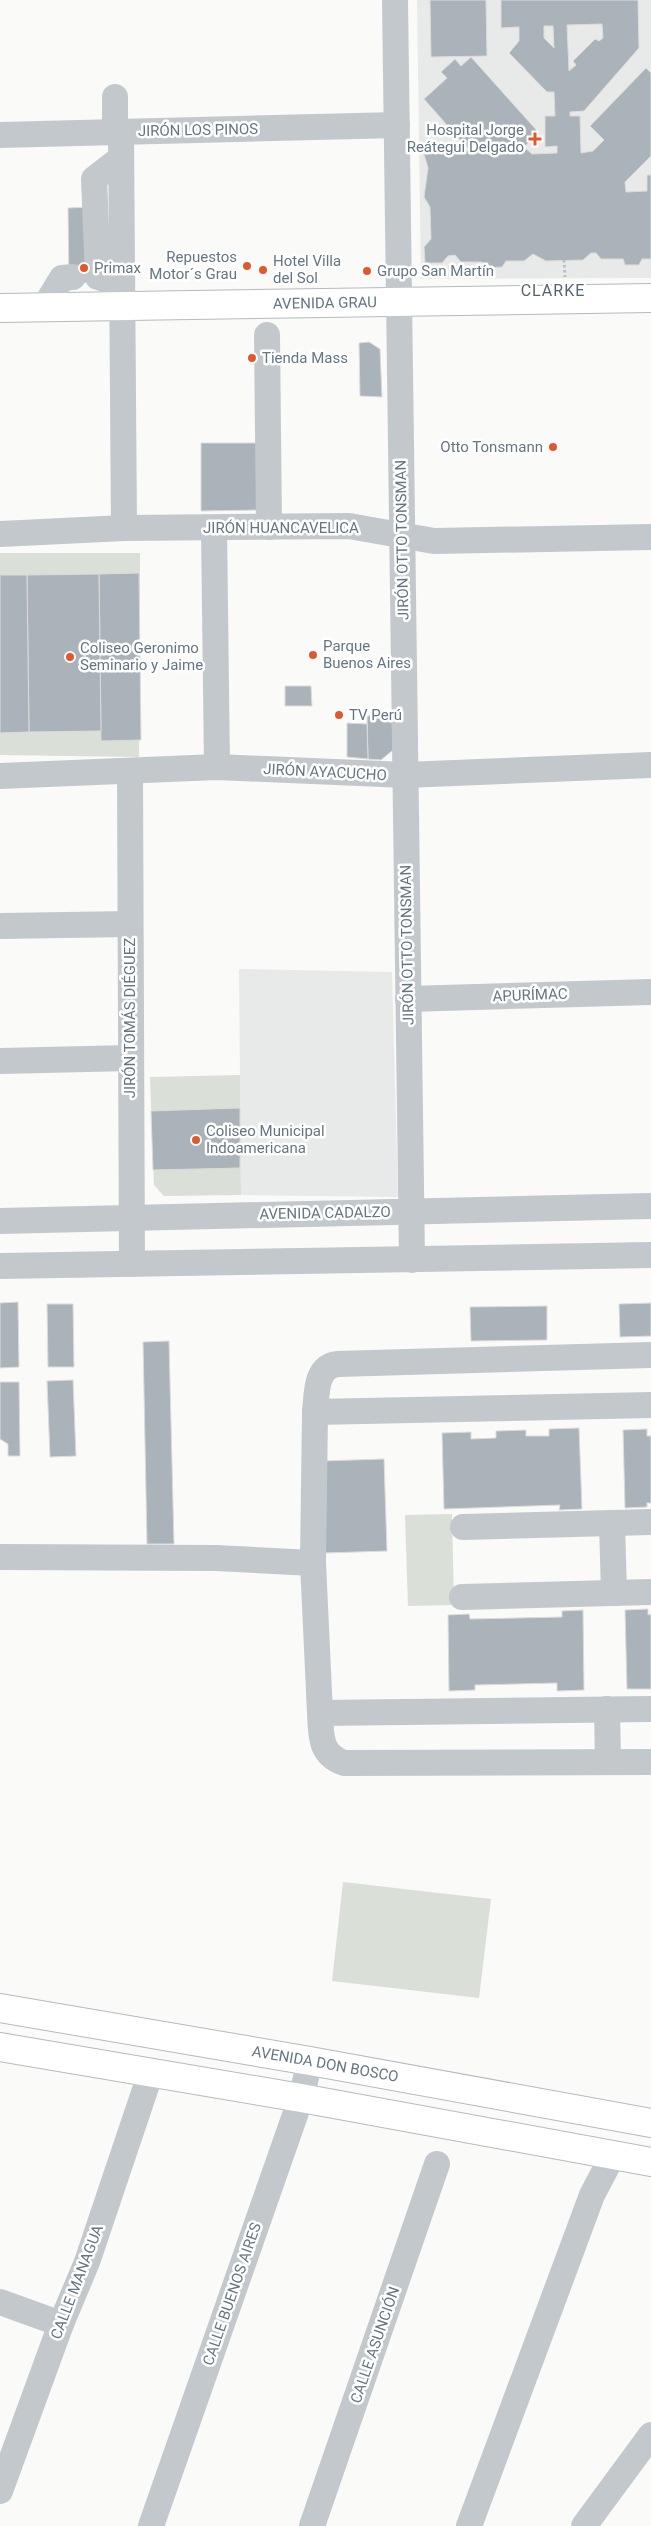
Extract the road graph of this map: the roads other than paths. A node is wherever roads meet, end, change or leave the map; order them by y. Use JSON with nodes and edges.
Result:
{"nodes":[{"id":1,"x":395,"y":0,"type":"edge"},
{"id":2,"x":115,"y":97,"type":"dead end"},
{"id":3,"x":397,"y":125,"type":"junction"},
{"id":4,"x":118,"y":132,"type":"junction"},
{"id":5,"x":0,"y":135,"type":"edge"},
{"id":6,"x":121,"y":158,"type":"junction"},
{"id":7,"x":89,"y":277,"type":"junction"},
{"id":8,"x":651,"y":298,"type":"edge"},
{"id":9,"x":118,"y":299,"type":"junction"},
{"id":10,"x":399,"y":302,"type":"junction"},
{"id":11,"x":45,"y":306,"type":"junction"},
{"id":12,"x":0,"y":308,"type":"edge"},
{"id":13,"x":267,"y":335,"type":"dead end"},
{"id":14,"x":269,"y":527,"type":"junction"},
{"id":15,"x":124,"y":528,"type":"junction"},
{"id":16,"x":214,"y":528,"type":"junction"},
{"id":17,"x":0,"y":534,"type":"edge"},
{"id":18,"x":402,"y":534,"type":"junction"},
{"id":19,"x":651,"y":537,"type":"edge"},
{"id":20,"x":651,"y":765,"type":"edge"},
{"id":21,"x":217,"y":767,"type":"junction"},
{"id":22,"x":130,"y":772,"type":"junction"},
{"id":23,"x":405,"y":775,"type":"junction"},
{"id":24,"x":0,"y":776,"type":"edge"},
{"id":25,"x":130,"y":924,"type":"junction"},
{"id":26,"x":0,"y":926,"type":"edge"},
{"id":27,"x":651,"y":992,"type":"edge"},
{"id":28,"x":408,"y":999,"type":"junction"},
{"id":29,"x":131,"y":1058,"type":"junction"},
{"id":30,"x":0,"y":1061,"type":"edge"},
{"id":31,"x":651,"y":1206,"type":"edge"},
{"id":32,"x":411,"y":1212,"type":"junction"},
{"id":33,"x":130,"y":1217,"type":"junction"},
{"id":34,"x":0,"y":1222,"type":"edge"},
{"id":35,"x":651,"y":1255,"type":"edge"},
{"id":36,"x":412,"y":1260,"type":"junction"},
{"id":37,"x":132,"y":1264,"type":"junction"},
{"id":38,"x":0,"y":1266,"type":"edge"},
{"id":39,"x":651,"y":1355,"type":"edge"},
{"id":40,"x":651,"y":1405,"type":"edge"},
{"id":41,"x":315,"y":1412,"type":"junction"},
{"id":42,"x":651,"y":1522,"type":"edge"},
{"id":43,"x":612,"y":1523,"type":"junction"},
{"id":44,"x":463,"y":1527,"type":"dead end"},
{"id":45,"x":0,"y":1557,"type":"edge"},
{"id":46,"x":313,"y":1563,"type":"junction"},
{"id":47,"x":651,"y":1592,"type":"edge"},
{"id":48,"x":614,"y":1593,"type":"junction"},
{"id":49,"x":462,"y":1597,"type":"dead end"},
{"id":50,"x":607,"y":1709,"type":"junction"},
{"id":51,"x":651,"y":1709,"type":"edge"},
{"id":52,"x":320,"y":1713,"type":"junction"},
{"id":53,"x":608,"y":1762,"type":"junction"},
{"id":54,"x":651,"y":1762,"type":"edge"},
{"id":55,"x":0,"y":2008,"type":"edge"},
{"id":56,"x":0,"y":2047,"type":"edge"},
{"id":57,"x":310,"y":2061,"type":"junction"},
{"id":58,"x":151,"y":2072,"type":"junction"},
{"id":59,"x":301,"y":2098,"type":"junction"},
{"id":60,"x":651,"y":2123,"type":"edge"},
{"id":61,"x":613,"y":2155,"type":"junction"},
{"id":62,"x":651,"y":2162,"type":"edge"},
{"id":63,"x":438,"y":2164,"type":"dead end"},
{"id":64,"x":0,"y":2302,"type":"edge"},
{"id":65,"x":61,"y":2324,"type":"junction"},
{"id":66,"x":651,"y":2435,"type":"edge"},
{"id":67,"x":5,"y":2458,"type":"edge"},
{"id":68,"x":643,"y":2461,"type":"edge"},
{"id":69,"x":0,"y":2491,"type":"edge"},
{"id":70,"x":151,"y":2526,"type":"edge"},
{"id":71,"x":312,"y":2526,"type":"edge"},
{"id":72,"x":469,"y":2526,"type":"edge"},
{"id":73,"x":584,"y":2526,"type":"edge"}],
"edges":[{"from":1,"to":3,"type":"street","name":"JIRÓN OTTO TONSMAN"},
{"from":2,"to":4,"type":"street"},
{"from":3,"to":4,"type":"street","name":"JIRÓN LOS PINOS"},
{"from":3,"to":10,"type":"street","name":"JIRÓN OTTO TONSMAN"},
{"from":4,"to":5,"type":"street","name":"JIRÓN LOS PINOS"},
{"from":4,"to":6,"type":"street"},
{"from":6,"to":7,"type":"street"},
{"from":6,"to":9,"type":"street"},
{"from":7,"to":9,"type":"street"},
{"from":7,"to":11,"type":"street"},
{"from":8,"to":10,"type":"main road","name":"AVENIDA GRAU"},
{"from":9,"to":10,"type":"main road","name":"AVENIDA GRAU"},
{"from":9,"to":11,"type":"main road","name":"AVENIDA GRAU"},
{"from":9,"to":15,"type":"street"},
{"from":10,"to":18,"type":"street","name":"JIRÓN OTTO TONSMAN"},
{"from":11,"to":12,"type":"main road","name":"AVENIDA GRAU"},
{"from":13,"to":14,"type":"street"},
{"from":14,"to":16,"type":"street","name":"JIRÓN HUANCAVELICA"},
{"from":14,"to":18,"type":"street","name":"JIRÓN HUANCAVELICA"},
{"from":15,"to":16,"type":"street","name":"JIRÓN HUANCAVELICA"},
{"from":15,"to":17,"type":"street","name":"JIRÓN HUANCAVELICA"},
{"from":16,"to":21,"type":"street"},
{"from":18,"to":19,"type":"street","name":"JIRÓN HUANCAVELICA"},
{"from":18,"to":23,"type":"street","name":"JIRÓN OTTO TONSMAN"},
{"from":20,"to":23,"type":"street","name":"JIRÓN AYACUCHO"},
{"from":21,"to":22,"type":"street","name":"JIRÓN AYACUCHO"},
{"from":21,"to":23,"type":"street","name":"JIRÓN AYACUCHO"},
{"from":22,"to":24,"type":"street","name":"JIRÓN AYACUCHO"},
{"from":22,"to":25,"type":"street","name":"JIRÓN TOMÁS DIÉGUEZ"},
{"from":23,"to":28,"type":"street","name":"JIRÓN OTTO TONSMAN"},
{"from":25,"to":26,"type":"street"},
{"from":25,"to":29,"type":"street","name":"JIRÓN TOMÁS DIÉGUEZ"},
{"from":27,"to":28,"type":"street","name":"APURÍMAC"},
{"from":28,"to":32,"type":"street","name":"JIRÓN OTTO TONSMAN"},
{"from":29,"to":30,"type":"street"},
{"from":29,"to":33,"type":"street","name":"JIRÓN TOMÁS DIÉGUEZ"},
{"from":31,"to":32,"type":"street","name":"AVENIDA CADALZO"},
{"from":32,"to":33,"type":"street","name":"AVENIDA CADALZO"},
{"from":32,"to":36,"type":"street","name":"JIRÓN OTTO TONSMAN"},
{"from":33,"to":34,"type":"street","name":"AVENIDA CADALZO"},
{"from":33,"to":37,"type":"street","name":"JIRÓN TOMÁS DIÉGUEZ"},
{"from":35,"to":36,"type":"street"},
{"from":36,"to":37,"type":"street"},
{"from":37,"to":38,"type":"street"},
{"from":39,"to":41,"type":"street"},
{"from":40,"to":41,"type":"street"},
{"from":41,"to":46,"type":"street"},
{"from":42,"to":43,"type":"street"},
{"from":43,"to":44,"type":"street"},
{"from":43,"to":48,"type":"street"},
{"from":45,"to":46,"type":"street"},
{"from":46,"to":52,"type":"street"},
{"from":47,"to":48,"type":"street"},
{"from":48,"to":49,"type":"street"},
{"from":50,"to":51,"type":"street"},
{"from":50,"to":52,"type":"street"},
{"from":50,"to":53,"type":"street"},
{"from":52,"to":53,"type":"street"},
{"from":53,"to":54,"type":"street"},
{"from":55,"to":57,"type":"main road","name":"AVENIDA DON BOSCO"},
{"from":56,"to":58,"type":"main road"},
{"from":57,"to":59,"type":"street","name":"CALLE BUENOS AIRES"},
{"from":57,"to":60,"type":"main road","name":"AVENIDA DON BOSCO"},
{"from":58,"to":59,"type":"main road"},
{"from":58,"to":65,"type":"street","name":"CALLE MANAGUA"},
{"from":59,"to":61,"type":"main road"},
{"from":59,"to":70,"type":"street","name":"CALLE BUENOS AIRES"},
{"from":61,"to":62,"type":"main road"},
{"from":61,"to":72,"type":"street"},
{"from":63,"to":71,"type":"street","name":"CALLE ASUNCIÓN"},
{"from":64,"to":65,"type":"street"},
{"from":65,"to":67,"type":"street","name":"CALLE MANAGUA"},
{"from":66,"to":68,"type":"street"},
{"from":67,"to":69,"type":"street","name":"CALLE MANAGUA"},
{"from":68,"to":73,"type":"street"}]}
